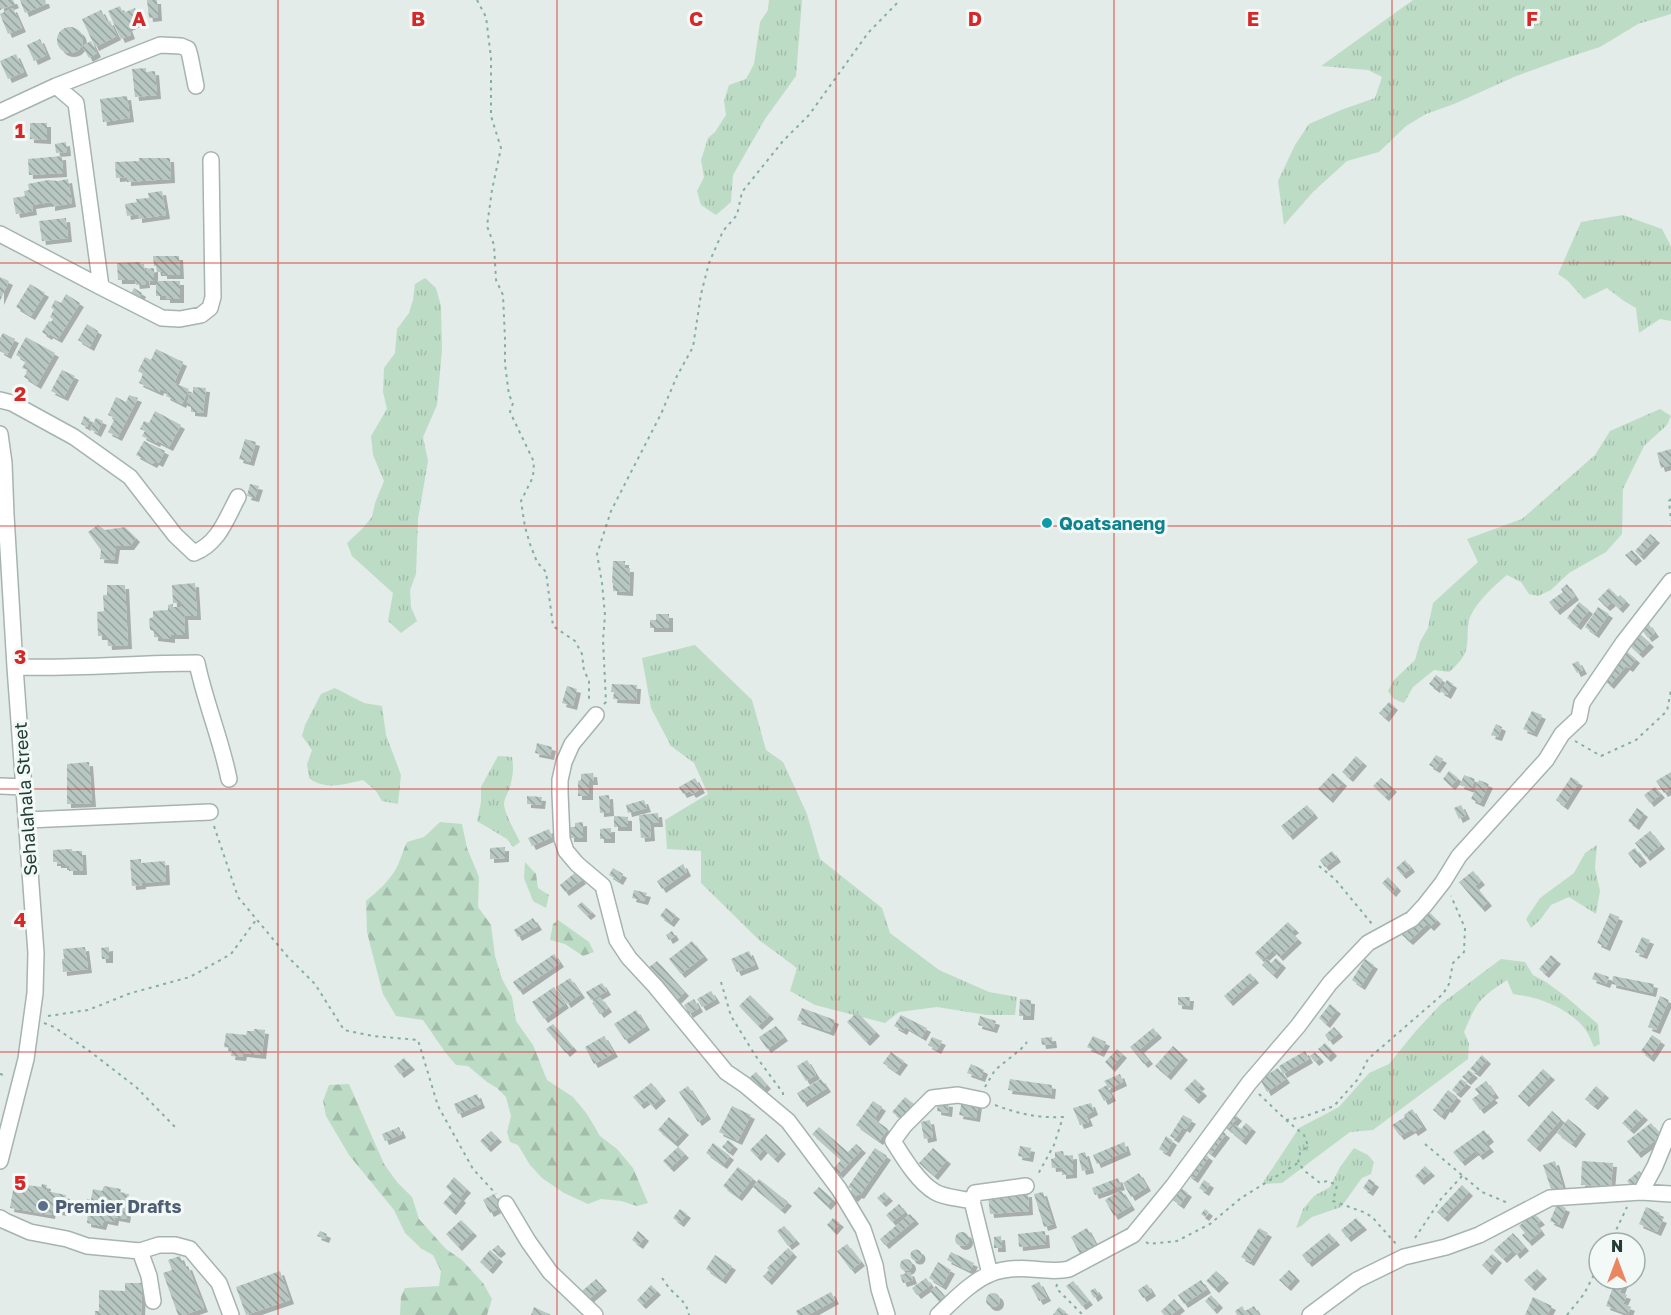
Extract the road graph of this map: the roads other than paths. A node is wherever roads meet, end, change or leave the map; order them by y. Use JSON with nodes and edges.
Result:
{"nodes":[{"id":1,"x":56,"y":86,"type":"junction"},
{"id":2,"x":196,"y":86,"type":"dead end"},
{"id":3,"x":0,"y":112,"type":"edge"},
{"id":4,"x":211,"y":160,"type":"dead end"},
{"id":5,"x":0,"y":234,"type":"edge"},
{"id":6,"x":101,"y":287,"type":"junction"},
{"id":7,"x":0,"y":400,"type":"edge"},
{"id":8,"x":0,"y":434,"type":"edge"},
{"id":9,"x":238,"y":497,"type":"dead end"},
{"id":10,"x":1671,"y":581,"type":"edge"},
{"id":11,"x":15,"y":667,"type":"junction"},
{"id":12,"x":596,"y":715,"type":"road end"},
{"id":13,"x":229,"y":779,"type":"dead end"},
{"id":14,"x":0,"y":786,"type":"edge"},
{"id":15,"x":25,"y":787,"type":"junction"},
{"id":16,"x":210,"y":812,"type":"road end"},
{"id":17,"x":27,"y":820,"type":"junction"},
{"id":18,"x":982,"y":1100,"type":"road end"},
{"id":19,"x":1671,"y":1127,"type":"edge"},
{"id":20,"x":0,"y":1161,"type":"edge"},
{"id":21,"x":1026,"y":1186,"type":"road end"},
{"id":22,"x":1641,"y":1192,"type":"junction"},
{"id":23,"x":1671,"y":1194,"type":"edge"},
{"id":24,"x":972,"y":1201,"type":"junction"},
{"id":25,"x":506,"y":1204,"type":"road end"},
{"id":26,"x":0,"y":1218,"type":"edge"},
{"id":27,"x":140,"y":1251,"type":"junction"},
{"id":28,"x":990,"y":1274,"type":"junction"},
{"id":29,"x":153,"y":1301,"type":"dead end"},
{"id":30,"x":231,"y":1315,"type":"edge"},
{"id":31,"x":595,"y":1315,"type":"edge"},
{"id":32,"x":887,"y":1315,"type":"edge"},
{"id":33,"x":938,"y":1315,"type":"edge"},
{"id":34,"x":1310,"y":1315,"type":"edge"}],
"edges":[{"from":1,"to":2,"type":"street"},
{"from":1,"to":3,"type":"street"},
{"from":1,"to":6,"type":"street"},
{"from":4,"to":6,"type":"street"},
{"from":5,"to":6,"type":"street"},
{"from":7,"to":9,"type":"street"},
{"from":8,"to":11,"type":"street","name":"Sehalahala Street"},
{"from":10,"to":28,"type":"street"},
{"from":11,"to":13,"type":"street"},
{"from":11,"to":15,"type":"street","name":"Sehalahala Street"},
{"from":12,"to":32,"type":"street"},
{"from":14,"to":15,"type":"street"},
{"from":15,"to":17,"type":"street","name":"Sehalahala Street"},
{"from":16,"to":17,"type":"street"},
{"from":17,"to":20,"type":"street","name":"Sehalahala Street"},
{"from":18,"to":24,"type":"street"},
{"from":19,"to":22,"type":"street"},
{"from":21,"to":24,"type":"street"},
{"from":22,"to":23,"type":"street"},
{"from":22,"to":34,"type":"street"},
{"from":24,"to":28,"type":"street"},
{"from":25,"to":31,"type":"street"},
{"from":26,"to":27,"type":"street"},
{"from":27,"to":29,"type":"street"},
{"from":27,"to":30,"type":"street"},
{"from":28,"to":33,"type":"street"}]}
